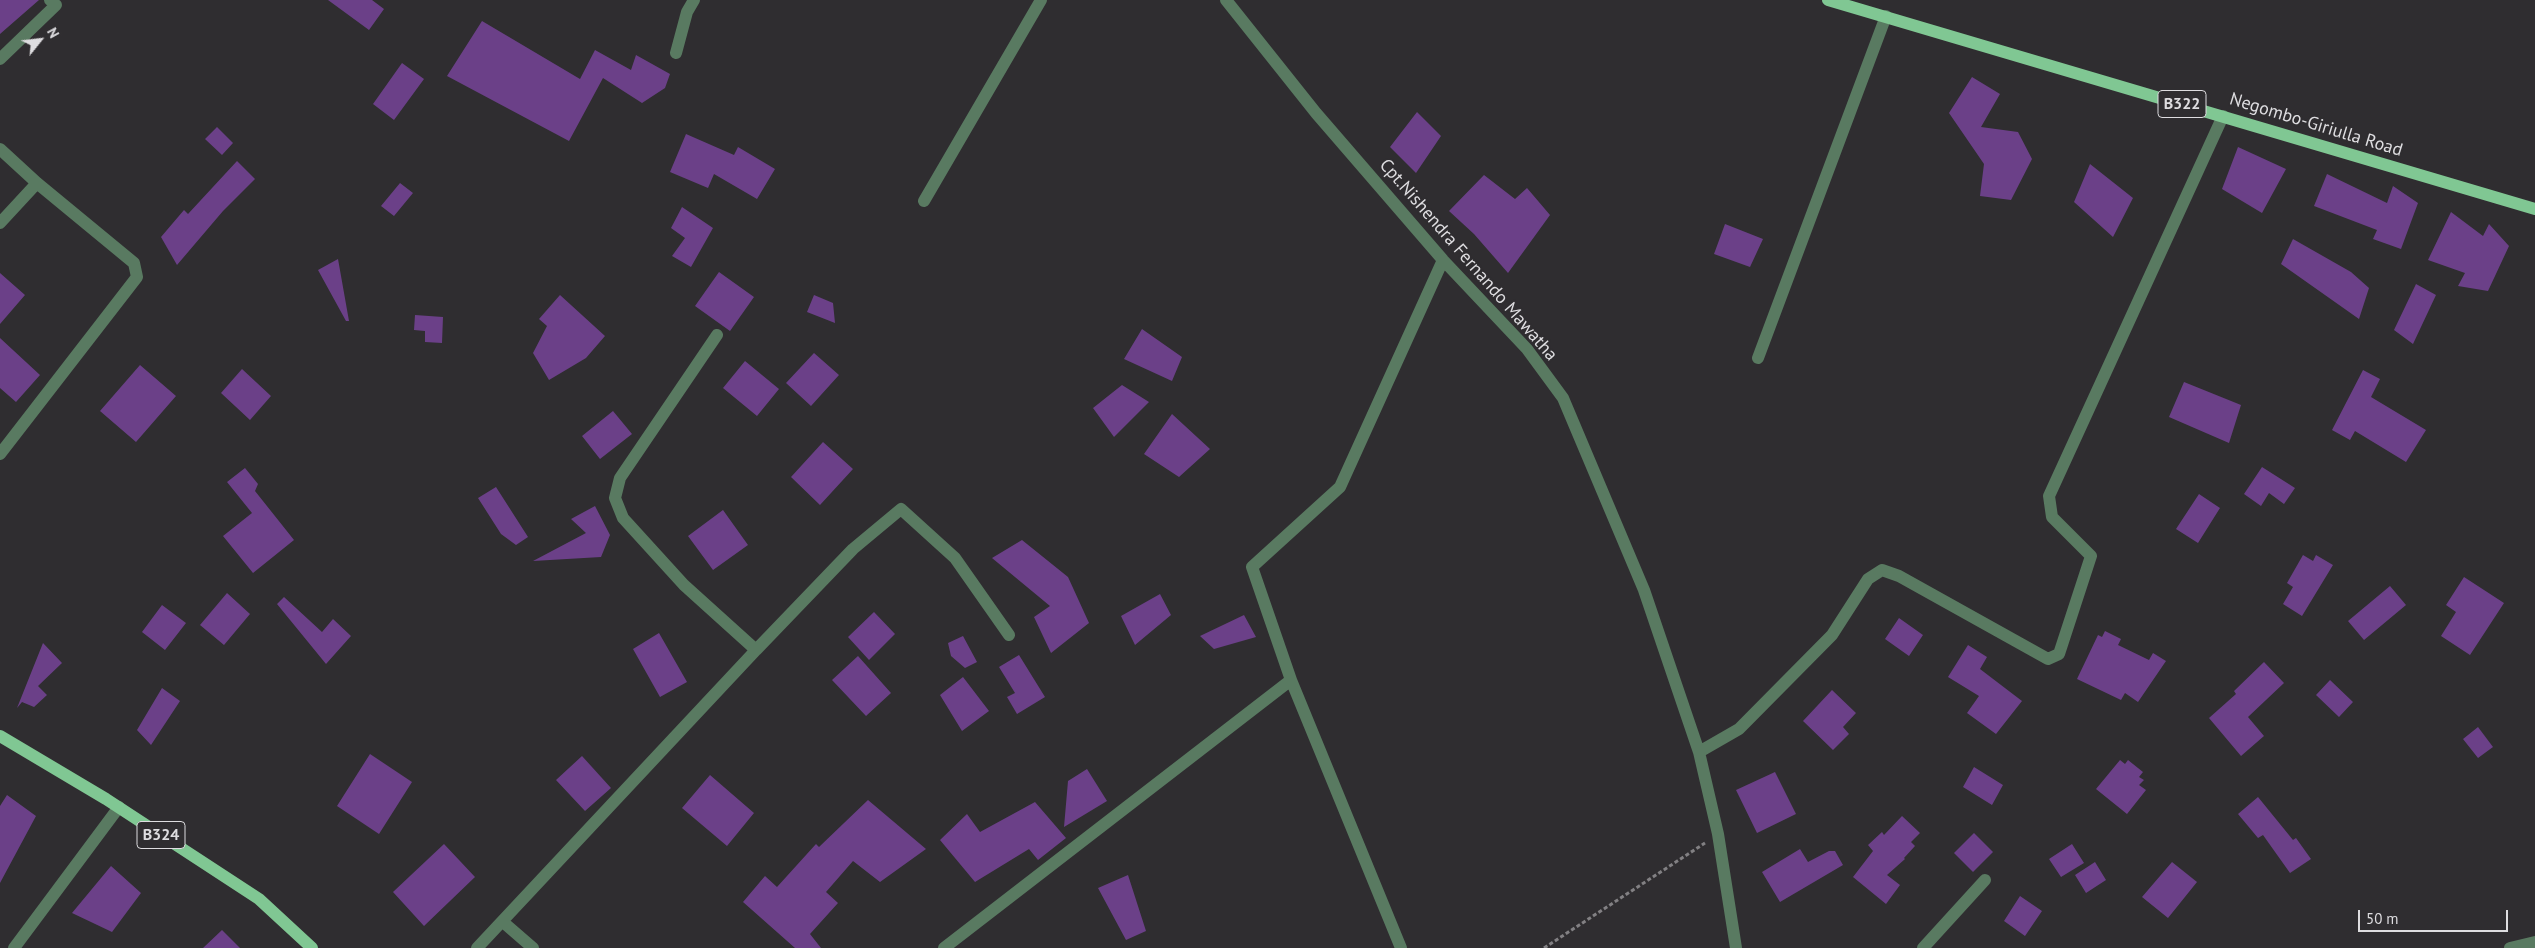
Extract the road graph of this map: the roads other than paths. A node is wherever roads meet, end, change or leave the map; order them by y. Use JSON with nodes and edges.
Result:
{"nodes":[{"id":1,"x":694,"y":0,"type":"edge"},
{"id":2,"x":1041,"y":0,"type":"edge"},
{"id":3,"x":1226,"y":0,"type":"edge"},
{"id":4,"x":1828,"y":0,"type":"edge"},
{"id":5,"x":56,"y":2,"type":"edge"},
{"id":6,"x":1851,"y":3,"type":"edge"},
{"id":7,"x":1886,"y":16,"type":"junction"},
{"id":8,"x":676,"y":53,"type":"dead end"},
{"id":9,"x":0,"y":59,"type":"edge"},
{"id":10,"x":2223,"y":116,"type":"junction"},
{"id":11,"x":0,"y":149,"type":"edge"},
{"id":12,"x":36,"y":183,"type":"junction"},
{"id":13,"x":924,"y":201,"type":"dead end"},
{"id":14,"x":2535,"y":208,"type":"edge"},
{"id":15,"x":0,"y":223,"type":"edge"},
{"id":16,"x":1443,"y":260,"type":"junction"},
{"id":17,"x":717,"y":335,"type":"dead end"},
{"id":18,"x":1758,"y":358,"type":"dead end"},
{"id":19,"x":0,"y":454,"type":"edge"},
{"id":20,"x":1009,"y":635,"type":"dead end"},
{"id":21,"x":756,"y":650,"type":"junction"},
{"id":22,"x":1290,"y":680,"type":"junction"},
{"id":23,"x":0,"y":736,"type":"edge"},
{"id":24,"x":1699,"y":752,"type":"junction"},
{"id":25,"x":119,"y":807,"type":"junction"},
{"id":26,"x":1985,"y":880,"type":"dead end"},
{"id":27,"x":503,"y":922,"type":"junction"},
{"id":28,"x":2535,"y":942,"type":"edge"},
{"id":29,"x":14,"y":948,"type":"edge"},
{"id":30,"x":312,"y":948,"type":"edge"},
{"id":31,"x":477,"y":948,"type":"edge"},
{"id":32,"x":533,"y":948,"type":"edge"},
{"id":33,"x":944,"y":948,"type":"edge"},
{"id":34,"x":1401,"y":948,"type":"edge"},
{"id":35,"x":1736,"y":948,"type":"edge"},
{"id":36,"x":1923,"y":948,"type":"edge"},
{"id":37,"x":2510,"y":948,"type":"edge"}],
"edges":[{"from":1,"to":8,"type":"street"},
{"from":2,"to":13,"type":"street"},
{"from":3,"to":16,"type":"street","name":"Cpt.Nishendra Fernando Mawatha"},
{"from":4,"to":6,"type":"main road","name":"Negombo-Giriulla Road","number":"B322"},
{"from":5,"to":9,"type":"street"},
{"from":6,"to":7,"type":"main road","name":"Negombo-Giriulla Road","number":"B322"},
{"from":7,"to":10,"type":"main road","name":"Negombo-Giriulla Road","number":"B322"},
{"from":7,"to":18,"type":"street"},
{"from":10,"to":14,"type":"main road","name":"Negombo-Giriulla Road","number":"B322"},
{"from":10,"to":24,"type":"street"},
{"from":11,"to":12,"type":"street"},
{"from":12,"to":15,"type":"street"},
{"from":12,"to":19,"type":"street"},
{"from":16,"to":22,"type":"street"},
{"from":16,"to":24,"type":"street","name":"Cpt.Nishendra Fernando Mawatha"},
{"from":17,"to":21,"type":"street"},
{"from":20,"to":21,"type":"street"},
{"from":21,"to":27,"type":"street"},
{"from":22,"to":33,"type":"street"},
{"from":22,"to":34,"type":"street"},
{"from":23,"to":25,"type":"main road","number":"B324"},
{"from":24,"to":35,"type":"street","name":"Cpt.Nishendra Fernando Mawatha"},
{"from":25,"to":29,"type":"street"},
{"from":25,"to":30,"type":"main road","number":"B324"},
{"from":26,"to":36,"type":"street"},
{"from":27,"to":31,"type":"street"},
{"from":27,"to":32,"type":"street"},
{"from":28,"to":37,"type":"street"}]}
